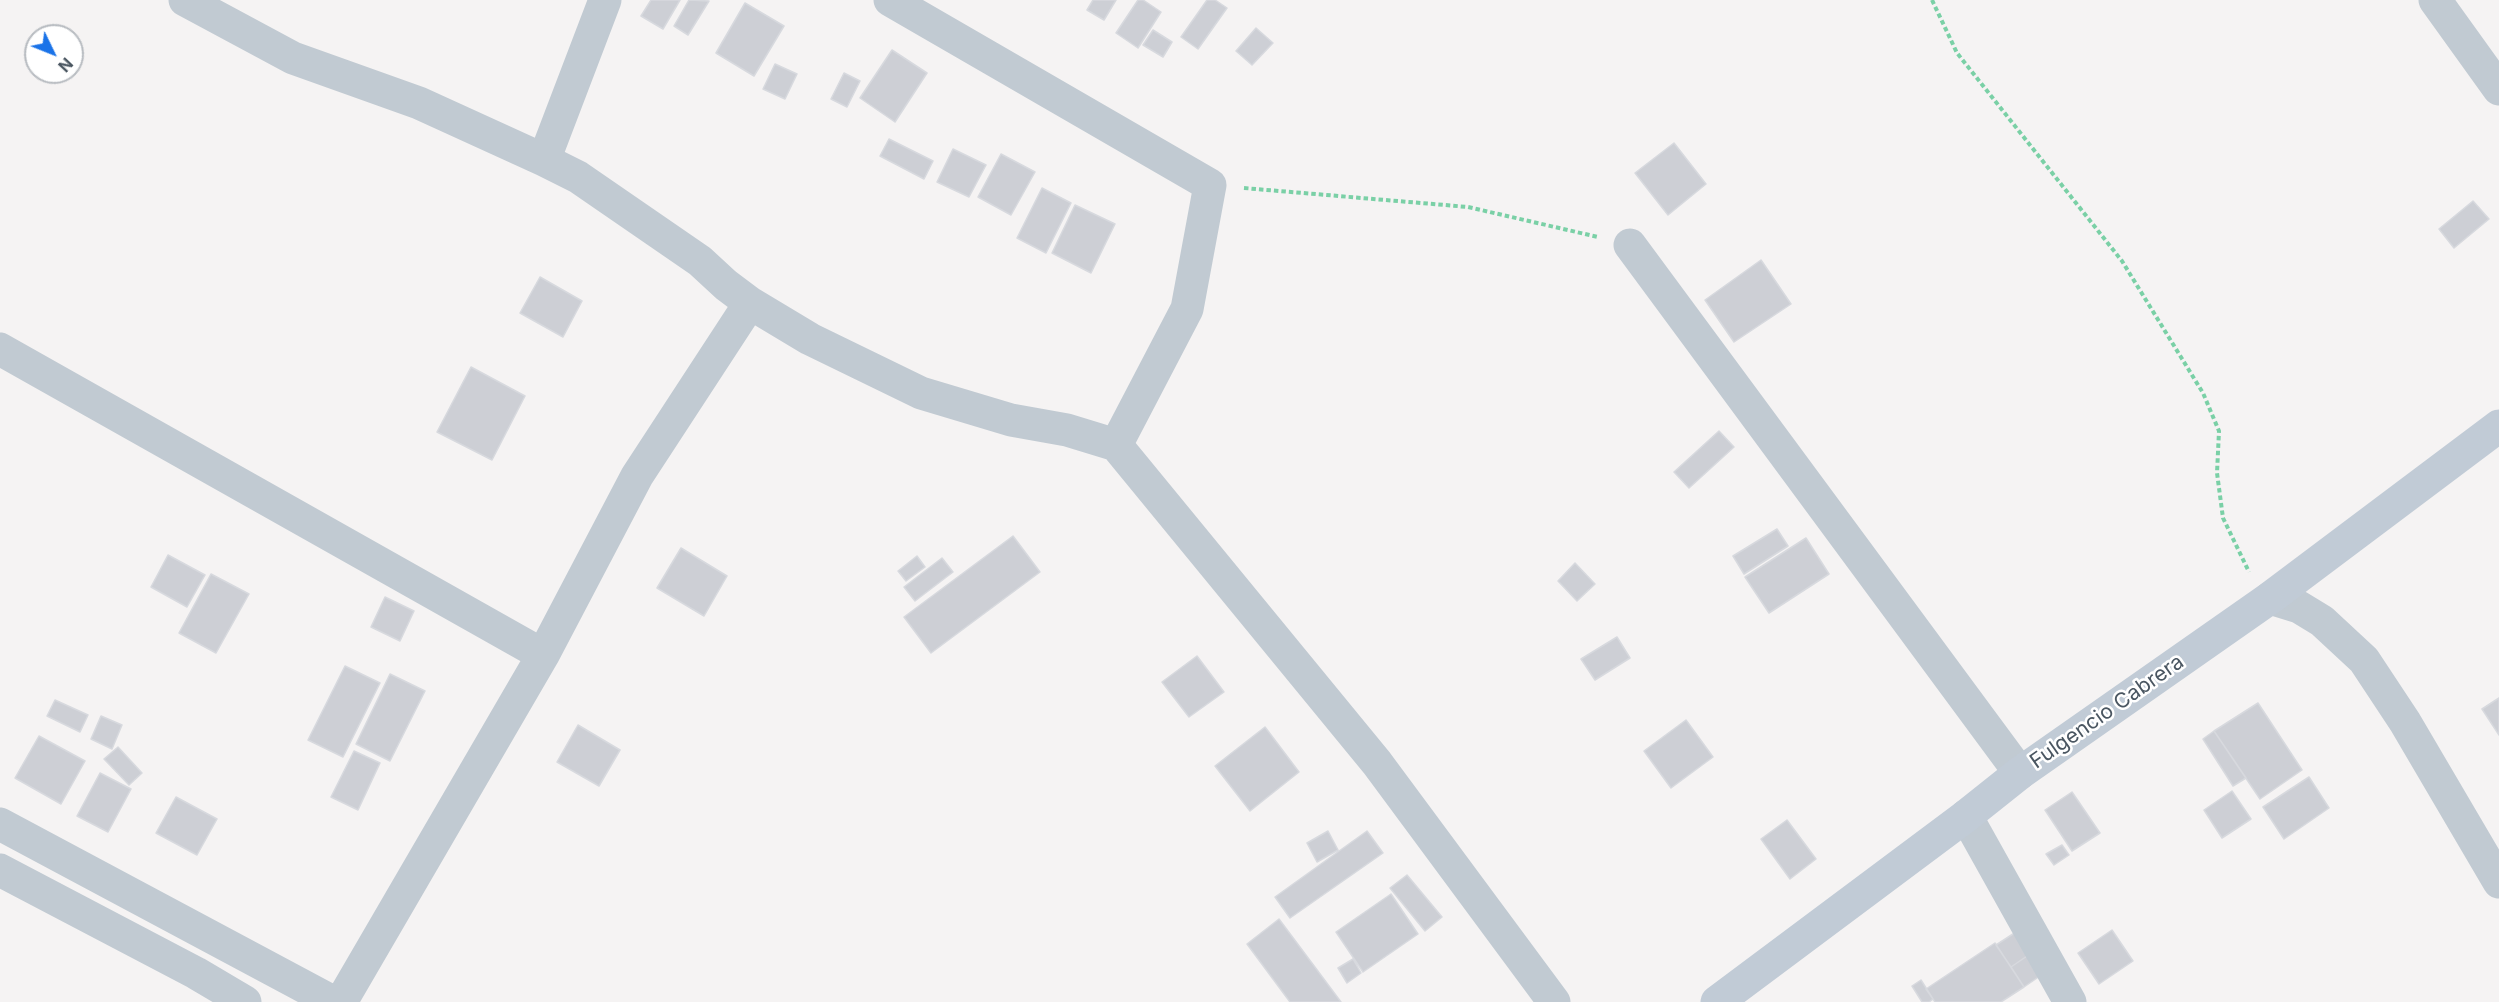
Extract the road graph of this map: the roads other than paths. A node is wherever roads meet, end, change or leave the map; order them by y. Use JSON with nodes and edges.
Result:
{"nodes":[{"id":1,"x":184,"y":0,"type":"edge"},
{"id":2,"x":605,"y":0,"type":"edge"},
{"id":3,"x":890,"y":0,"type":"edge"},
{"id":4,"x":2434,"y":0,"type":"edge"},
{"id":5,"x":2499,"y":89,"type":"edge"},
{"id":6,"x":544,"y":160,"type":"junction"},
{"id":7,"x":1630,"y":245,"type":"road end"},
{"id":8,"x":750,"y":303,"type":"junction"},
{"id":9,"x":0,"y":349,"type":"edge"},
{"id":10,"x":2499,"y":426,"type":"edge"},
{"id":11,"x":1116,"y":445,"type":"junction"},
{"id":12,"x":2270,"y":598,"type":"junction"},
{"id":13,"x":543,"y":655,"type":"junction"},
{"id":14,"x":2020,"y":773,"type":"junction"},
{"id":15,"x":1966,"y":816,"type":"junction"},
{"id":16,"x":0,"y":824,"type":"edge"},
{"id":17,"x":1,"y":873,"type":"edge"},
{"id":18,"x":2499,"y":882,"type":"edge"},
{"id":19,"x":245,"y":1002,"type":"edge"},
{"id":20,"x":333,"y":1002,"type":"edge"},
{"id":21,"x":341,"y":1002,"type":"edge"},
{"id":22,"x":1554,"y":1002,"type":"edge"},
{"id":23,"x":1717,"y":1002,"type":"edge"},
{"id":24,"x":2070,"y":1002,"type":"edge"}],
"edges":[{"from":1,"to":6,"type":"street"},
{"from":2,"to":6,"type":"street"},
{"from":3,"to":11,"type":"street"},
{"from":4,"to":5,"type":"street"},
{"from":6,"to":8,"type":"street"},
{"from":7,"to":14,"type":"street"},
{"from":8,"to":11,"type":"street"},
{"from":8,"to":13,"type":"street"},
{"from":9,"to":13,"type":"street"},
{"from":10,"to":12,"type":"main road","name":"Fulgencio Cabrera"},
{"from":11,"to":22,"type":"street"},
{"from":12,"to":14,"type":"main road","name":"Fulgencio Cabrera"},
{"from":12,"to":18,"type":"street"},
{"from":13,"to":21,"type":"street"},
{"from":14,"to":15,"type":"main road","name":"Fulgencio Cabrera"},
{"from":15,"to":23,"type":"main road","name":"Fulgencio Cabrera"},
{"from":15,"to":24,"type":"street"},
{"from":16,"to":20,"type":"street"},
{"from":17,"to":19,"type":"street"}]}
